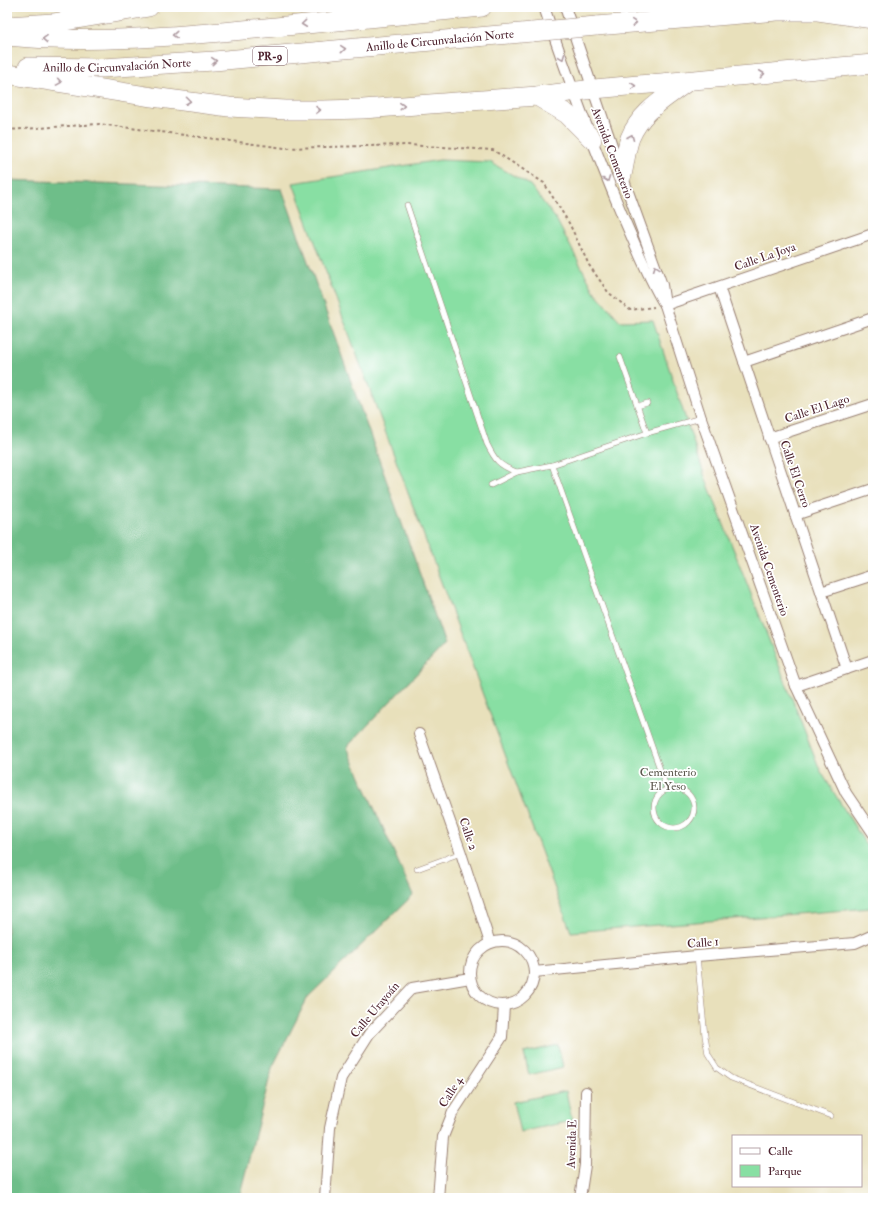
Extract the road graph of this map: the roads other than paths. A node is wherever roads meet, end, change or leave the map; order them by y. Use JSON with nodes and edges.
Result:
{"nodes":[{"id":1,"x":149,"y":7,"type":"edge"},
{"id":2,"x":482,"y":7,"type":"edge"},
{"id":3,"x":544,"y":7,"type":"edge"},
{"id":4,"x":565,"y":7,"type":"edge"},
{"id":5,"x":873,"y":19,"type":"edge"},
{"id":6,"x":7,"y":26,"type":"edge"},
{"id":7,"x":7,"y":36,"type":"edge"},
{"id":8,"x":873,"y":64,"type":"edge"},
{"id":9,"x":7,"y":66,"type":"edge"},
{"id":10,"x":7,"y":74,"type":"edge"},
{"id":11,"x":688,"y":81,"type":"junction"},
{"id":12,"x":594,"y":89,"type":"junction"},
{"id":13,"x":575,"y":92,"type":"junction"},
{"id":14,"x":537,"y":96,"type":"junction"},
{"id":15,"x":592,"y":139,"type":"junction"},
{"id":16,"x":622,"y":175,"type":"junction"},
{"id":17,"x":408,"y":205,"type":"dead end"},
{"id":18,"x":873,"y":234,"type":"edge"},
{"id":19,"x":719,"y":287,"type":"junction"},
{"id":20,"x":665,"y":305,"type":"junction"},
{"id":21,"x":873,"y":318,"type":"edge"},
{"id":22,"x":620,"y":357,"type":"dead end"},
{"id":23,"x":744,"y":362,"type":"junction"},
{"id":24,"x":647,"y":403,"type":"dead end"},
{"id":25,"x":873,"y":404,"type":"edge"},
{"id":26,"x":637,"y":406,"type":"junction"},
{"id":27,"x":701,"y":418,"type":"junction"},
{"id":28,"x":647,"y":433,"type":"junction"},
{"id":29,"x":769,"y":438,"type":"junction"},
{"id":30,"x":552,"y":465,"type":"junction"},
{"id":31,"x":517,"y":472,"type":"junction"},
{"id":32,"x":491,"y":485,"type":"dead end"},
{"id":33,"x":873,"y":489,"type":"edge"},
{"id":34,"x":795,"y":515,"type":"junction"},
{"id":35,"x":873,"y":575,"type":"edge"},
{"id":36,"x":822,"y":592,"type":"junction"},
{"id":37,"x":873,"y":660,"type":"edge"},
{"id":38,"x":847,"y":669,"type":"junction"},
{"id":39,"x":796,"y":686,"type":"junction"},
{"id":40,"x":419,"y":734,"type":"dead end"},
{"id":41,"x":667,"y":789,"type":"junction"},
{"id":42,"x":873,"y":833,"type":"edge"},
{"id":43,"x":461,"y":853,"type":"junction"},
{"id":44,"x":417,"y":869,"type":"dead end"},
{"id":45,"x":873,"y":935,"type":"edge"},
{"id":46,"x":490,"y":943,"type":"junction"},
{"id":47,"x":698,"y":956,"type":"junction"},
{"id":48,"x":534,"y":972,"type":"junction"},
{"id":49,"x":470,"y":978,"type":"junction"},
{"id":50,"x":504,"y":1006,"type":"junction"},
{"id":51,"x":586,"y":1092,"type":"dead end"},
{"id":52,"x":831,"y":1116,"type":"dead end"},
{"id":53,"x":325,"y":1198,"type":"edge"},
{"id":54,"x":438,"y":1198,"type":"edge"},
{"id":55,"x":580,"y":1198,"type":"edge"}],
"edges":[{"from":1,"to":6,"type":"highway"},
{"from":2,"to":7,"type":"highway","one_way":true},
{"from":3,"to":13,"type":"street","name":"Avenida Cementerio","one_way":true},
{"from":4,"to":12,"type":"street","name":"Avenida Cementerio"},
{"from":9,"to":5,"type":"highway","name":"Anillo de Circunvalación Norte","number":"PR-9","one_way":true,"bridge":true},
{"from":11,"to":8,"type":"highway","one_way":true},
{"from":10,"to":14,"type":"highway","one_way":true},
{"from":12,"to":11,"type":"highway","one_way":true},
{"from":16,"to":11,"type":"highway","one_way":true},
{"from":12,"to":13,"type":"highway"},
{"from":12,"to":16,"type":"street","name":"Avenida Cementerio"},
{"from":13,"to":14,"type":"highway"},
{"from":13,"to":15,"type":"street","name":"Avenida Cementerio"},
{"from":14,"to":15,"type":"highway"},
{"from":15,"to":20,"type":"street","name":"Avenida Cementerio","one_way":true},
{"from":20,"to":16,"type":"street","name":"Avenida Cementerio","one_way":true},
{"from":17,"to":31,"type":"lane"},
{"from":18,"to":19,"type":"street","name":"Calle La Joya"},
{"from":19,"to":20,"type":"street","name":"Calle La Joya"},
{"from":19,"to":23,"type":"street","name":"Calle El Cerro"},
{"from":20,"to":27,"type":"street","name":"Avenida Cementerio"},
{"from":21,"to":23,"type":"street"},
{"from":22,"to":26,"type":"lane"},
{"from":23,"to":29,"type":"street","name":"Calle El Cerro"},
{"from":24,"to":26,"type":"lane"},
{"from":25,"to":29,"type":"street","name":"Calle El Lago"},
{"from":26,"to":28,"type":"lane"},
{"from":27,"to":28,"type":"lane"},
{"from":27,"to":39,"type":"street","name":"Avenida Cementerio"},
{"from":28,"to":30,"type":"lane"},
{"from":29,"to":34,"type":"street","name":"Calle El Cerro"},
{"from":30,"to":31,"type":"lane"},
{"from":30,"to":41,"type":"lane"},
{"from":31,"to":32,"type":"lane"},
{"from":33,"to":34,"type":"street"},
{"from":34,"to":36,"type":"street","name":"Calle El Cerro"},
{"from":35,"to":36,"type":"street"},
{"from":36,"to":38,"type":"street","name":"Calle El Cerro"},
{"from":37,"to":38,"type":"street"},
{"from":38,"to":39,"type":"street"},
{"from":39,"to":42,"type":"street","name":"Avenida Cementerio"},
{"from":40,"to":43,"type":"street","name":"Calle 2"},
{"from":41,"to":41,"type":"lane"},
{"from":43,"to":44,"type":"lane"},
{"from":43,"to":46,"type":"street","name":"Calle 2"},
{"from":45,"to":47,"type":"street","name":"Calle 1"},
{"from":46,"to":48,"type":"street"},
{"from":46,"to":49,"type":"street"},
{"from":47,"to":48,"type":"street","name":"Calle 1"},
{"from":47,"to":52,"type":"lane"},
{"from":48,"to":50,"type":"street"},
{"from":49,"to":50,"type":"street"},
{"from":49,"to":53,"type":"street","name":"Calle Urayoán"},
{"from":50,"to":54,"type":"street","name":"Calle 4"},
{"from":51,"to":55,"type":"street","name":"Avenida E"}]}
